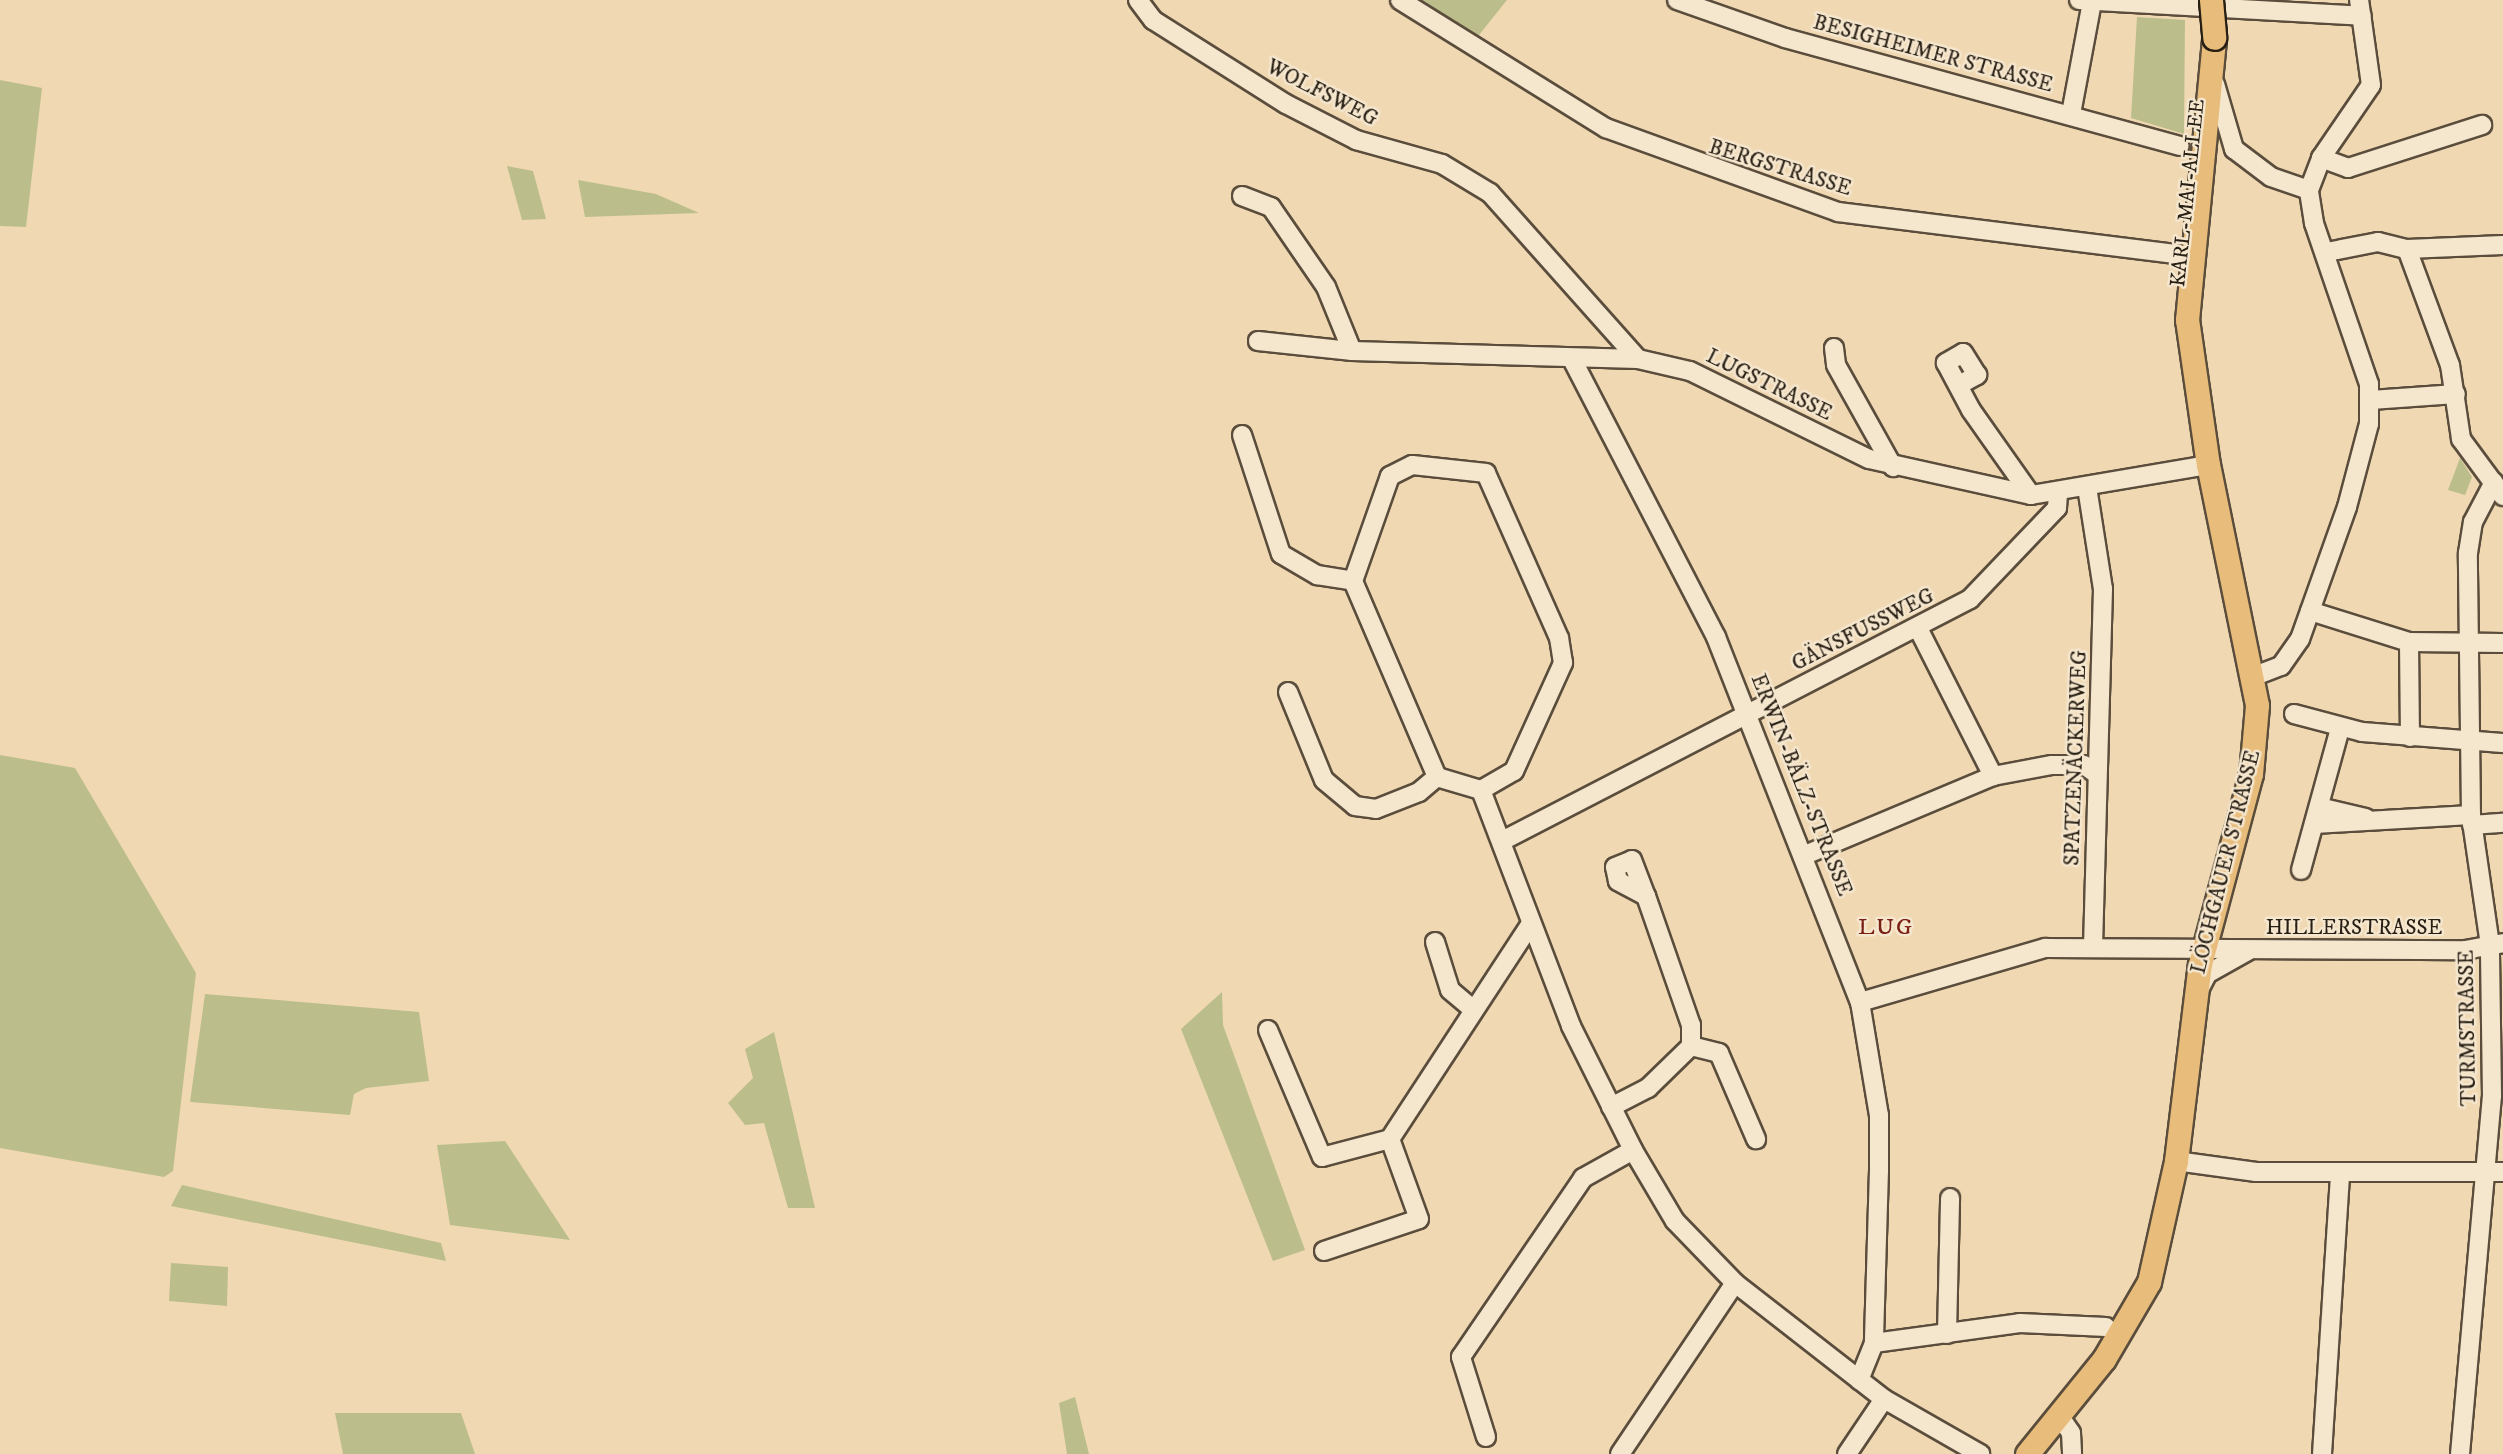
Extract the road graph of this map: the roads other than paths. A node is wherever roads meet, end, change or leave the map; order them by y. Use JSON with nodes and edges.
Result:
{"nodes":[{"id":1,"x":1138,"y":0,"type":"edge"},
{"id":2,"x":1399,"y":0,"type":"edge"},
{"id":3,"x":1677,"y":0,"type":"edge"},
{"id":4,"x":2196,"y":0,"type":"edge"},
{"id":5,"x":2211,"y":0,"type":"edge"},
{"id":6,"x":2086,"y":1,"type":"edge"},
{"id":7,"x":2360,"y":8,"type":"edge"},
{"id":8,"x":2206,"y":38,"type":"junction"},
{"id":9,"x":2214,"y":81,"type":"junction"},
{"id":10,"x":2071,"y":114,"type":"junction"},
{"id":11,"x":2482,"y":125,"type":"dead end"},
{"id":12,"x":2194,"y":138,"type":"junction"},
{"id":13,"x":2321,"y":158,"type":"junction"},
{"id":14,"x":2309,"y":190,"type":"junction"},
{"id":15,"x":1242,"y":196,"type":"dead end"},
{"id":16,"x":2503,"y":245,"type":"edge"},
{"id":17,"x":2407,"y":249,"type":"junction"},
{"id":18,"x":2327,"y":252,"type":"junction"},
{"id":19,"x":2183,"y":256,"type":"junction"},
{"id":20,"x":1258,"y":341,"type":"dead end"},
{"id":21,"x":1834,"y":348,"type":"dead end"},
{"id":22,"x":1352,"y":351,"type":"junction"},
{"id":23,"x":1637,"y":359,"type":"junction"},
{"id":24,"x":1573,"y":361,"type":"junction"},
{"id":25,"x":1959,"y":385,"type":"dead end"},
{"id":26,"x":2456,"y":394,"type":"junction"},
{"id":27,"x":2371,"y":400,"type":"junction"},
{"id":28,"x":1242,"y":435,"type":"dead end"},
{"id":29,"x":2208,"y":465,"type":"junction"},
{"id":30,"x":1893,"y":467,"type":"junction"},
{"id":31,"x":2087,"y":487,"type":"junction"},
{"id":32,"x":2498,"y":489,"type":"edge"},
{"id":33,"x":2057,"y":492,"type":"junction"},
{"id":34,"x":2031,"y":495,"type":"junction"},
{"id":35,"x":1353,"y":581,"type":"junction"},
{"id":36,"x":2310,"y":611,"type":"junction"},
{"id":37,"x":1919,"y":630,"type":"junction"},
{"id":38,"x":2468,"y":641,"type":"junction"},
{"id":39,"x":2409,"y":642,"type":"junction"},
{"id":40,"x":2503,"y":643,"type":"edge"},
{"id":41,"x":2252,"y":677,"type":"junction"},
{"id":42,"x":1288,"y":692,"type":"dead end"},
{"id":43,"x":1749,"y":713,"type":"junction"},
{"id":44,"x":2294,"y":714,"type":"dead end"},
{"id":45,"x":2340,"y":728,"type":"junction"},
{"id":46,"x":2410,"y":737,"type":"junction"},
{"id":47,"x":2469,"y":740,"type":"junction"},
{"id":48,"x":2503,"y":743,"type":"edge"},
{"id":49,"x":2095,"y":773,"type":"junction"},
{"id":50,"x":1993,"y":776,"type":"junction"},
{"id":51,"x":1437,"y":777,"type":"junction"},
{"id":52,"x":1481,"y":790,"type":"junction"},
{"id":53,"x":2316,"y":816,"type":"junction"},
{"id":54,"x":2471,"y":820,"type":"junction"},
{"id":55,"x":2503,"y":823,"type":"edge"},
{"id":56,"x":1502,"y":842,"type":"junction"},
{"id":57,"x":1805,"y":855,"type":"junction"},
{"id":58,"x":2301,"y":870,"type":"dead end"},
{"id":59,"x":1646,"y":896,"type":"dead end"},
{"id":60,"x":1530,"y":925,"type":"junction"},
{"id":61,"x":1435,"y":942,"type":"dead end"},
{"id":62,"x":2496,"y":944,"type":"edge"},
{"id":63,"x":2204,"y":947,"type":"junction"},
{"id":64,"x":2093,"y":948,"type":"junction"},
{"id":65,"x":2248,"y":951,"type":"junction"},
{"id":66,"x":2193,"y":1001,"type":"junction"},
{"id":67,"x":1860,"y":1002,"type":"junction"},
{"id":68,"x":1473,"y":1009,"type":"junction"},
{"id":69,"x":1268,"y":1030,"type":"dead end"},
{"id":70,"x":1691,"y":1046,"type":"junction"},
{"id":71,"x":1611,"y":1107,"type":"junction"},
{"id":72,"x":1390,"y":1139,"type":"junction"},
{"id":73,"x":1756,"y":1139,"type":"dead end"},
{"id":74,"x":1633,"y":1150,"type":"junction"},
{"id":75,"x":2176,"y":1161,"type":"junction"},
{"id":76,"x":2495,"y":1172,"type":"edge"},
{"id":77,"x":2340,"y":1174,"type":"junction"},
{"id":78,"x":1950,"y":1198,"type":"dead end"},
{"id":79,"x":1324,"y":1251,"type":"dead end"},
{"id":80,"x":1735,"y":1283,"type":"junction"},
{"id":81,"x":2106,"y":1327,"type":"dead end"},
{"id":82,"x":1947,"y":1334,"type":"junction"},
{"id":83,"x":1874,"y":1343,"type":"junction"},
{"id":84,"x":1858,"y":1380,"type":"junction"},
{"id":85,"x":1884,"y":1399,"type":"junction"},
{"id":86,"x":2060,"y":1417,"type":"junction"},
{"id":87,"x":1486,"y":1437,"type":"dead end"},
{"id":88,"x":1620,"y":1454,"type":"edge"},
{"id":89,"x":1847,"y":1454,"type":"edge"},
{"id":90,"x":1980,"y":1454,"type":"edge"},
{"id":91,"x":2027,"y":1454,"type":"edge"},
{"id":92,"x":2073,"y":1454,"type":"edge"},
{"id":93,"x":2322,"y":1454,"type":"edge"},
{"id":94,"x":2460,"y":1454,"type":"edge"}],
"edges":[{"from":1,"to":23,"type":"street","name":"WOLFSWEG"},
{"from":2,"to":19,"type":"street","name":"BERGSTRASSE"},
{"from":3,"to":10,"type":"street","name":"BESIGHEIMER STRASSE"},
{"from":4,"to":8,"type":"main road","name":"KARL-MAI-ALLEE"},
{"from":5,"to":8,"type":"main road","name":"KARL-MAI-ALLEE","bridge":true},
{"from":6,"to":7,"type":"street"},
{"from":6,"to":10,"type":"street"},
{"from":7,"to":13,"type":"street"},
{"from":8,"to":9,"type":"main road","name":"KARL-MAI-ALLEE"},
{"from":8,"to":12,"type":"main road","name":"KARL-MAI-ALLEE"},
{"from":9,"to":12,"type":"main road","name":"KARL-MAI-ALLEE"},
{"from":9,"to":14,"type":"street"},
{"from":10,"to":12,"type":"street","name":"BESIGHEIMER STRASSE"},
{"from":11,"to":13,"type":"street"},
{"from":12,"to":19,"type":"main road","name":"KARL-MAI-ALLEE"},
{"from":13,"to":14,"type":"street"},
{"from":14,"to":18,"type":"street"},
{"from":15,"to":22,"type":"street"},
{"from":16,"to":17,"type":"street"},
{"from":17,"to":18,"type":"street"},
{"from":17,"to":26,"type":"street"},
{"from":18,"to":27,"type":"street"},
{"from":19,"to":29,"type":"main road","name":"KARL-MAI-ALLEE"},
{"from":20,"to":22,"type":"street","name":"LUGSTRASSE"},
{"from":21,"to":30,"type":"street"},
{"from":22,"to":24,"type":"street","name":"LUGSTRASSE"},
{"from":23,"to":24,"type":"street","name":"LUGSTRASSE"},
{"from":23,"to":30,"type":"street","name":"LUGSTRASSE"},
{"from":24,"to":43,"type":"street","name":"ERWIN-BÄLZ-STRASSE"},
{"from":25,"to":34,"type":"street"},
{"from":26,"to":27,"type":"street"},
{"from":26,"to":32,"type":"street"},
{"from":27,"to":36,"type":"street"},
{"from":28,"to":35,"type":"street"},
{"from":29,"to":31,"type":"street","name":"LUGSTRASSE"},
{"from":29,"to":41,"type":"main road","name":"KARL-MAI-ALLEE"},
{"from":30,"to":34,"type":"street","name":"LUGSTRASSE"},
{"from":31,"to":33,"type":"street","name":"LUGSTRASSE"},
{"from":31,"to":49,"type":"street","name":"SPATZENÄCKERWEG"},
{"from":32,"to":38,"type":"street","name":"TURMSTRASSE"},
{"from":33,"to":34,"type":"street","name":"LUGSTRASSE"},
{"from":33,"to":37,"type":"street","name":"GÄNSFUSSWEG"},
{"from":35,"to":51,"type":"street"},
{"from":35,"to":52,"type":"street"},
{"from":36,"to":39,"type":"street"},
{"from":36,"to":41,"type":"street"},
{"from":37,"to":43,"type":"street","name":"GÄNSFUSSWEG"},
{"from":37,"to":50,"type":"street"},
{"from":38,"to":39,"type":"street"},
{"from":38,"to":40,"type":"street"},
{"from":38,"to":47,"type":"street","name":"TURMSTRASSE"},
{"from":39,"to":46,"type":"street"},
{"from":41,"to":63,"type":"main road","name":"LÖCHGAUER STRASSE"},
{"from":42,"to":51,"type":"street"},
{"from":43,"to":56,"type":"street","name":"GÄNSFUSSWEG"},
{"from":43,"to":57,"type":"street","name":"ERWIN-BÄLZ-STRASSE"},
{"from":44,"to":45,"type":"street"},
{"from":45,"to":46,"type":"street"},
{"from":45,"to":53,"type":"street"},
{"from":46,"to":47,"type":"street"},
{"from":47,"to":48,"type":"street"},
{"from":47,"to":54,"type":"street","name":"TURMSTRASSE"},
{"from":49,"to":50,"type":"street"},
{"from":49,"to":64,"type":"street","name":"SPATZENÄCKERWEG"},
{"from":50,"to":57,"type":"street"},
{"from":51,"to":52,"type":"street"},
{"from":52,"to":56,"type":"street"},
{"from":53,"to":54,"type":"street"},
{"from":53,"to":58,"type":"street"},
{"from":54,"to":55,"type":"street"},
{"from":54,"to":62,"type":"street","name":"TURMSTRASSE"},
{"from":56,"to":60,"type":"street"},
{"from":57,"to":67,"type":"street","name":"ERWIN-BÄLZ-STRASSE"},
{"from":59,"to":70,"type":"street"},
{"from":60,"to":68,"type":"street"},
{"from":60,"to":71,"type":"street"},
{"from":61,"to":68,"type":"street"},
{"from":62,"to":65,"type":"street","name":"HILLERSTRASSE"},
{"from":62,"to":76,"type":"street","name":"TURMSTRASSE"},
{"from":63,"to":64,"type":"street","name":"HILLERSTRASSE"},
{"from":63,"to":65,"type":"street","name":"HILLERSTRASSE"},
{"from":63,"to":66,"type":"main road","name":"LÖCHGAUER STRASSE"},
{"from":64,"to":67,"type":"street","name":"HILLERSTRASSE"},
{"from":65,"to":66,"type":"street"},
{"from":66,"to":75,"type":"main road","name":"LÖCHGAUER STRASSE"},
{"from":67,"to":83,"type":"street","name":"ERWIN-BÄLZ-STRASSE"},
{"from":68,"to":72,"type":"street"},
{"from":69,"to":72,"type":"street"},
{"from":70,"to":71,"type":"street"},
{"from":70,"to":73,"type":"street"},
{"from":71,"to":74,"type":"street"},
{"from":72,"to":79,"type":"street"},
{"from":74,"to":80,"type":"street"},
{"from":74,"to":87,"type":"street"},
{"from":75,"to":77,"type":"street"},
{"from":75,"to":86,"type":"main road","name":"LÖCHGAUER STRASSE"},
{"from":76,"to":77,"type":"street"},
{"from":76,"to":94,"type":"street","name":"TURMSTRASSE"},
{"from":77,"to":93,"type":"street"},
{"from":78,"to":82,"type":"street"},
{"from":80,"to":84,"type":"street"},
{"from":80,"to":88,"type":"street"},
{"from":81,"to":82,"type":"street"},
{"from":82,"to":83,"type":"street"},
{"from":83,"to":84,"type":"street","name":"ERWIN-BÄLZ-STRASSE"},
{"from":84,"to":85,"type":"street"},
{"from":85,"to":89,"type":"street"},
{"from":85,"to":90,"type":"street"},
{"from":86,"to":91,"type":"main road","name":"LÖCHGAUER STRASSE"},
{"from":86,"to":92,"type":"street"}]}
